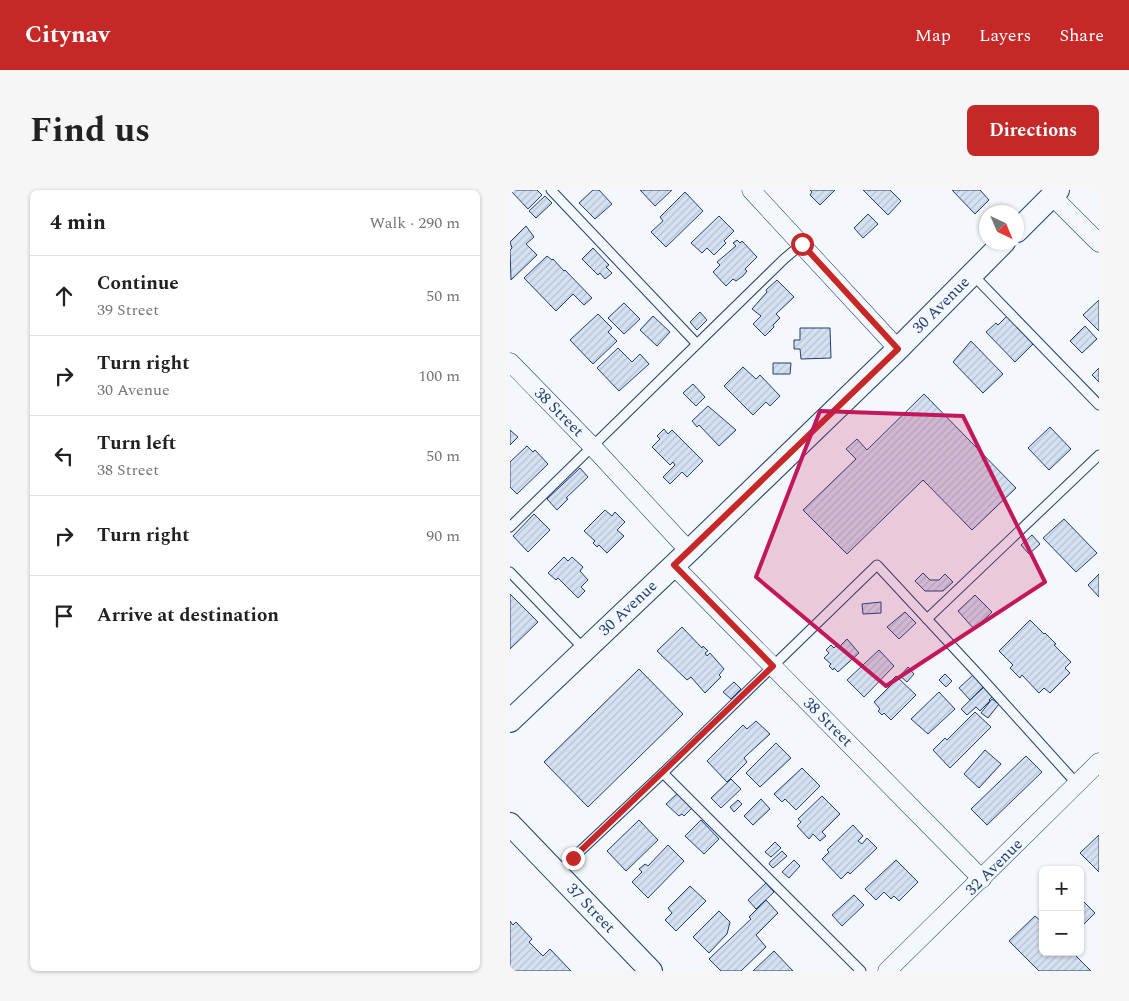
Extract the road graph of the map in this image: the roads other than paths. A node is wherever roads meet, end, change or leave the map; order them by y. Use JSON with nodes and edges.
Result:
{"nodes":[{"id":1,"x":551,"y":190,"type":"edge"},
{"id":2,"x":565,"y":190,"type":"edge"},
{"id":3,"x":751,"y":190,"type":"edge"},
{"id":4,"x":1055,"y":193,"type":"edge"},
{"id":5,"x":558,"y":197,"type":"junction"},
{"id":6,"x":1024,"y":223,"type":"edge"},
{"id":7,"x":1099,"y":243,"type":"edge"},
{"id":8,"x":802,"y":244,"type":"junction"},
{"id":9,"x":996,"y":250,"type":"edge"},
{"id":10,"x":971,"y":274,"type":"junction"},
{"id":11,"x":697,"y":344,"type":"junction"},
{"id":12,"x":898,"y":349,"type":"junction"},
{"id":13,"x":510,"y":362,"type":"edge"},
{"id":14,"x":1099,"y":405,"type":"edge"},
{"id":15,"x":592,"y":446,"type":"junction"},
{"id":16,"x":1099,"y":454,"type":"edge"},
{"id":17,"x":510,"y":527,"type":"edge"},
{"id":18,"x":681,"y":558,"type":"junction"},
{"id":19,"x":510,"y":572,"type":"edge"},
{"id":20,"x":927,"y":619,"type":"junction"},
{"id":21,"x":584,"y":649,"type":"junction"},
{"id":22,"x":773,"y":666,"type":"junction"},
{"id":23,"x":510,"y":721,"type":"edge"},
{"id":24,"x":1099,"y":762,"type":"edge"},
{"id":25,"x":663,"y":773,"type":"junction"},
{"id":26,"x":1077,"y":784,"type":"junction"},
{"id":27,"x":510,"y":824,"type":"edge"},
{"id":28,"x":557,"y":873,"type":"junction"},
{"id":29,"x":982,"y":879,"type":"junction"},
{"id":30,"x":651,"y":971,"type":"edge"},
{"id":31,"x":861,"y":971,"type":"edge"},
{"id":32,"x":887,"y":971,"type":"edge"}],
"edges":[{"from":1,"to":5,"type":"lane"},
{"from":2,"to":5,"type":"lane"},
{"from":3,"to":8,"type":"street"},
{"from":4,"to":6,"type":"street"},
{"from":4,"to":7,"type":"street"},
{"from":5,"to":11,"type":"lane"},
{"from":8,"to":11,"type":"lane"},
{"from":8,"to":12,"type":"street"},
{"from":9,"to":10,"type":"street","name":"30 Avenue"},
{"from":10,"to":12,"type":"street","name":"30 Avenue"},
{"from":10,"to":14,"type":"lane"},
{"from":11,"to":15,"type":"lane"},
{"from":12,"to":18,"type":"street","name":"30 Avenue"},
{"from":13,"to":15,"type":"street","name":"38 Street"},
{"from":15,"to":17,"type":"lane"},
{"from":15,"to":18,"type":"street","name":"38 Street"},
{"from":16,"to":20,"type":"lane"},
{"from":18,"to":21,"type":"street","name":"30 Avenue"},
{"from":18,"to":22,"type":"street","name":"38 Street"},
{"from":19,"to":21,"type":"lane"},
{"from":20,"to":22,"type":"lane"},
{"from":20,"to":26,"type":"lane"},
{"from":21,"to":23,"type":"street","name":"30 Avenue"},
{"from":22,"to":25,"type":"lane"},
{"from":22,"to":29,"type":"street","name":"38 Street"},
{"from":24,"to":26,"type":"street","name":"32 Avenue"},
{"from":25,"to":28,"type":"lane"},
{"from":25,"to":31,"type":"lane"},
{"from":26,"to":29,"type":"street","name":"32 Avenue"},
{"from":27,"to":28,"type":"street","name":"37 Street"},
{"from":28,"to":30,"type":"street","name":"37 Street"},
{"from":29,"to":32,"type":"street","name":"32 Avenue"}]}
